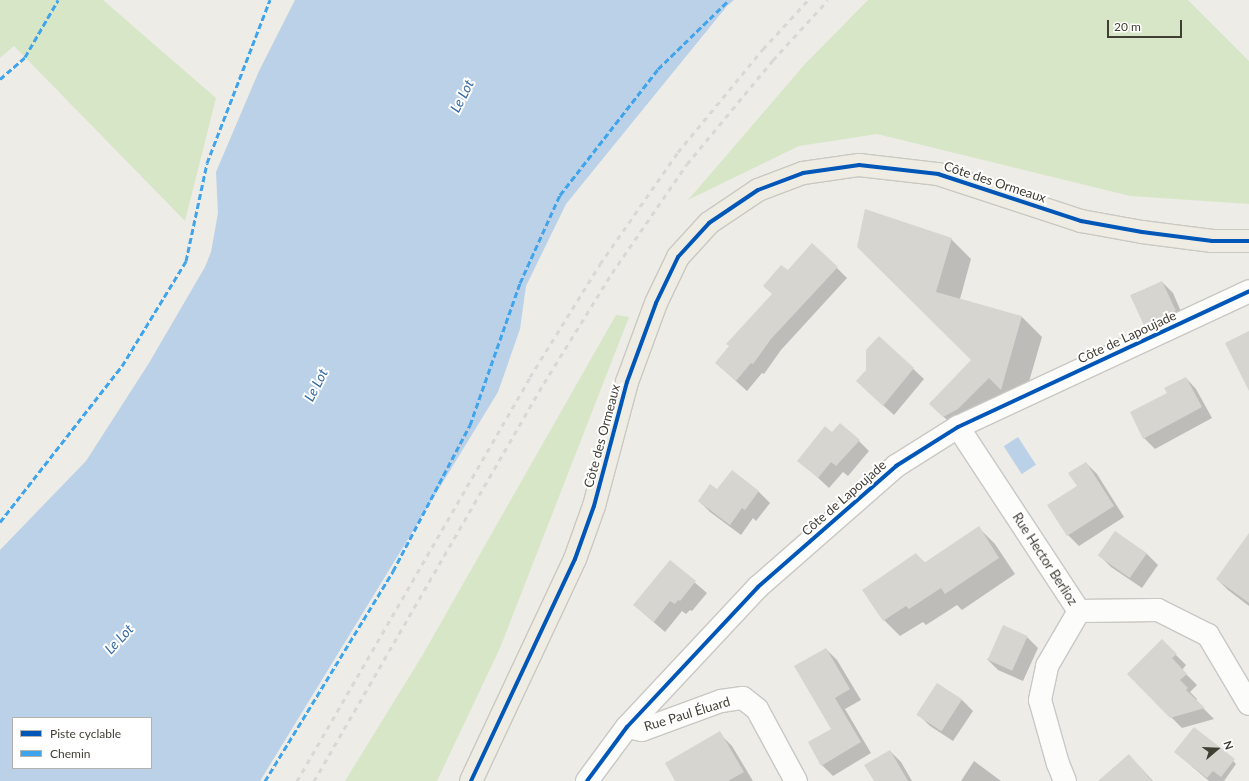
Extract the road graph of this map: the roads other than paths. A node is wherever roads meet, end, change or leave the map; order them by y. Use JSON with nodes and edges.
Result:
{"nodes":[{"id":1,"x":1249,"y":241,"type":"edge"},
{"id":2,"x":1249,"y":291,"type":"edge"},
{"id":3,"x":958,"y":427,"type":"junction"},
{"id":4,"x":1079,"y":611,"type":"junction"},
{"id":5,"x":1249,"y":704,"type":"edge"},
{"id":6,"x":627,"y":727,"type":"junction"},
{"id":7,"x":471,"y":781,"type":"edge"},
{"id":8,"x":587,"y":781,"type":"edge"},
{"id":9,"x":796,"y":781,"type":"edge"},
{"id":10,"x":1065,"y":781,"type":"edge"}],
"edges":[{"from":1,"to":7,"type":"main road","name":"Côte des Ormeaux"},
{"from":2,"to":3,"type":"street","name":"Côte de Lapoujade"},
{"from":3,"to":4,"type":"street","name":"Rue Hector Berlioz"},
{"from":3,"to":6,"type":"street","name":"Côte de Lapoujade"},
{"from":4,"to":5,"type":"street","name":"Rue Hector Berlioz"},
{"from":4,"to":10,"type":"street"},
{"from":6,"to":8,"type":"street","name":"Côte de Lapoujade"},
{"from":6,"to":9,"type":"street","name":"Rue Paul Éluard"}]}
